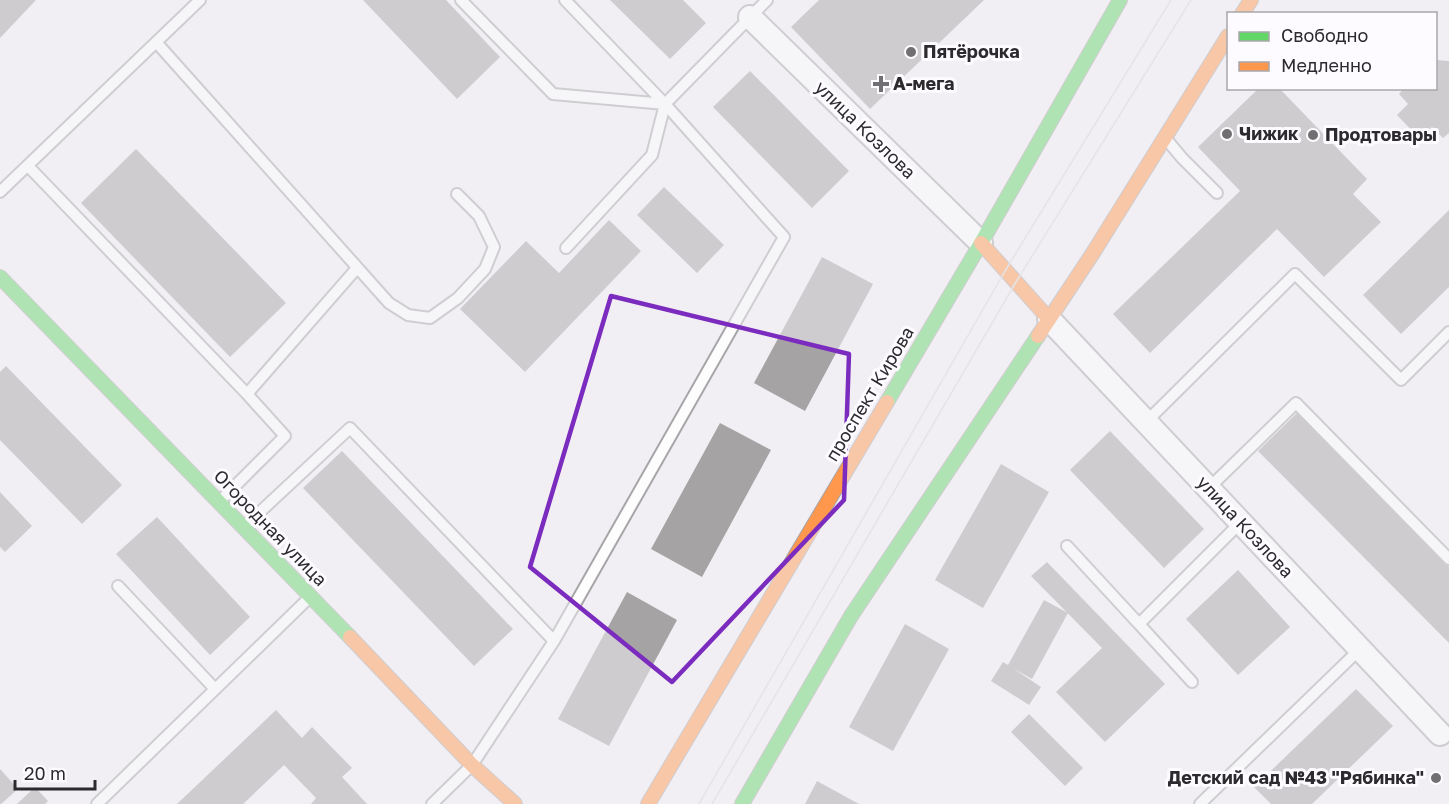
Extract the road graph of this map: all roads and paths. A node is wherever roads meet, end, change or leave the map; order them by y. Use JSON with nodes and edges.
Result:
{"nodes":[{"id":1,"x":200,"y":0,"type":"edge"},
{"id":2,"x":461,"y":0,"type":"edge"},
{"id":3,"x":565,"y":0,"type":"edge"},
{"id":4,"x":767,"y":0,"type":"edge"},
{"id":5,"x":1120,"y":0,"type":"edge"},
{"id":6,"x":750,"y":17,"type":"junction"},
{"id":7,"x":1227,"y":38,"type":"edge"},
{"id":8,"x":156,"y":42,"type":"junction"},
{"id":9,"x":665,"y":104,"type":"junction"},
{"id":10,"x":1165,"y":137,"type":"junction"},
{"id":11,"x":28,"y":166,"type":"junction"},
{"id":12,"x":0,"y":192,"type":"edge"},
{"id":13,"x":1216,"y":193,"type":"dead end"},
{"id":14,"x":457,"y":194,"type":"dead end"},
{"id":15,"x":981,"y":243,"type":"junction"},
{"id":16,"x":566,"y":248,"type":"dead end"},
{"id":17,"x":357,"y":268,"type":"junction"},
{"id":18,"x":2,"y":283,"type":"edge"},
{"id":19,"x":1049,"y":319,"type":"junction"},
{"id":20,"x":1449,"y":332,"type":"edge"},
{"id":21,"x":248,"y":394,"type":"junction"},
{"id":22,"x":1146,"y":422,"type":"junction"},
{"id":23,"x":1209,"y":488,"type":"junction"},
{"id":24,"x":220,"y":501,"type":"junction"},
{"id":25,"x":1241,"y":522,"type":"junction"},
{"id":26,"x":245,"y":527,"type":"junction"},
{"id":27,"x":1067,"y":546,"type":"dead end"},
{"id":28,"x":1449,"y":559,"type":"edge"},
{"id":29,"x":118,"y":586,"type":"dead end"},
{"id":30,"x":310,"y":596,"type":"junction"},
{"id":31,"x":1138,"y":624,"type":"junction"},
{"id":32,"x":554,"y":641,"type":"junction"},
{"id":33,"x":1360,"y":649,"type":"junction"},
{"id":34,"x":1192,"y":682,"type":"dead end"},
{"id":35,"x":215,"y":689,"type":"junction"},
{"id":36,"x":1440,"y":734,"type":"dead end"},
{"id":37,"x":472,"y":765,"type":"junction"},
{"id":38,"x":98,"y":804,"type":"edge"},
{"id":39,"x":432,"y":804,"type":"edge"},
{"id":40,"x":515,"y":804,"type":"edge"},
{"id":41,"x":648,"y":804,"type":"edge"},
{"id":42,"x":741,"y":804,"type":"edge"},
{"id":43,"x":1200,"y":804,"type":"edge"}],
"edges":[{"from":1,"to":8,"type":"lane"},
{"from":2,"to":9,"type":"lane"},
{"from":3,"to":9,"type":"lane"},
{"from":4,"to":6,"type":"lane"},
{"from":5,"to":15,"type":"street","name":"проспект Кирова"},
{"from":6,"to":9,"type":"lane"},
{"from":6,"to":15,"type":"street","name":"улица Козлова"},
{"from":7,"to":10,"type":"street"},
{"from":8,"to":11,"type":"lane"},
{"from":8,"to":17,"type":"lane"},
{"from":9,"to":16,"type":"lane"},
{"from":9,"to":32,"type":"lane"},
{"from":10,"to":13,"type":"lane"},
{"from":10,"to":19,"type":"street"},
{"from":11,"to":12,"type":"lane"},
{"from":11,"to":21,"type":"lane"},
{"from":14,"to":17,"type":"lane"},
{"from":15,"to":19,"type":"street"},
{"from":15,"to":41,"type":"street","name":"проспект Кирова"},
{"from":17,"to":21,"type":"lane"},
{"from":18,"to":24,"type":"street","name":"Огородная улица"},
{"from":19,"to":22,"type":"street","name":"улица Козлова"},
{"from":19,"to":42,"type":"street"},
{"from":20,"to":22,"type":"lane"},
{"from":21,"to":24,"type":"lane"},
{"from":22,"to":23,"type":"street","name":"улица Козлова"},
{"from":23,"to":25,"type":"street","name":"улица Козлова"},
{"from":23,"to":28,"type":"lane"},
{"from":24,"to":26,"type":"street","name":"Огородная улица"},
{"from":25,"to":31,"type":"lane"},
{"from":25,"to":33,"type":"street","name":"улица Козлова"},
{"from":26,"to":30,"type":"street","name":"Огородная улица"},
{"from":26,"to":32,"type":"lane"},
{"from":27,"to":31,"type":"lane"},
{"from":29,"to":35,"type":"lane"},
{"from":30,"to":35,"type":"lane"},
{"from":30,"to":37,"type":"street","name":"Огородная улица"},
{"from":31,"to":34,"type":"lane"},
{"from":32,"to":37,"type":"lane"},
{"from":33,"to":36,"type":"street","name":"улица Козлова"},
{"from":33,"to":43,"type":"lane"},
{"from":35,"to":38,"type":"lane"},
{"from":37,"to":39,"type":"lane"},
{"from":37,"to":40,"type":"street","name":"Огородная улица"}]}
